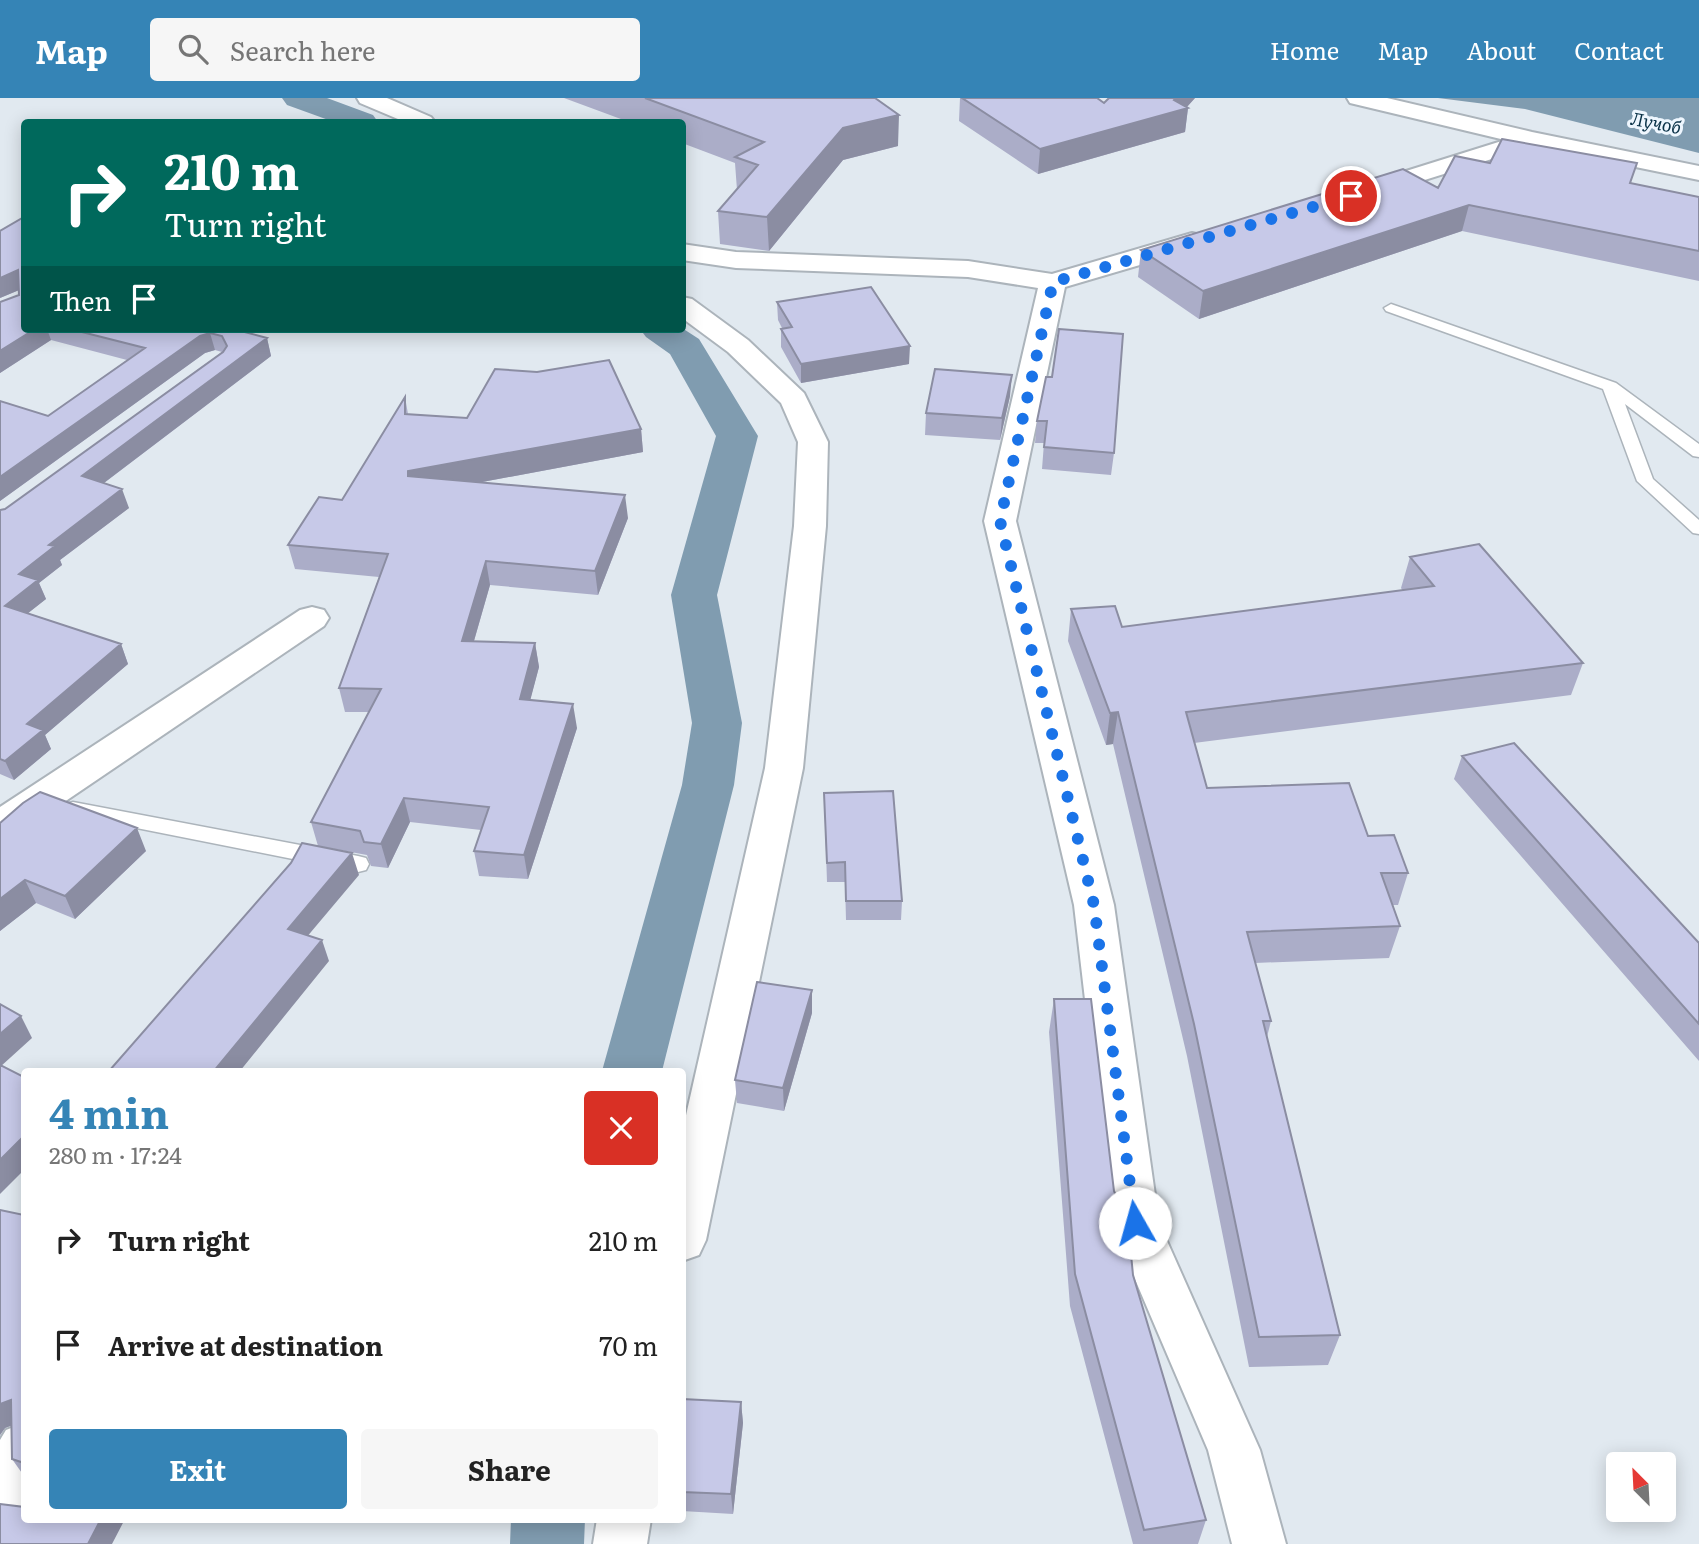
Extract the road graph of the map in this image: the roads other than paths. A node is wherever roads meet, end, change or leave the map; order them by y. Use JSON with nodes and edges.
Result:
{"nodes":[{"id":1,"x":368,"y":98,"type":"edge"},
{"id":2,"x":1358,"y":98,"type":"edge"},
{"id":3,"x":416,"y":119,"type":"edge"},
{"id":4,"x":1532,"y":139,"type":"junction"},
{"id":5,"x":1699,"y":173,"type":"edge"},
{"id":6,"x":1338,"y":199,"type":"edge"},
{"id":7,"x":1221,"y":233,"type":"edge"},
{"id":8,"x":686,"y":253,"type":"edge"},
{"id":9,"x":1053,"y":282,"type":"junction"},
{"id":10,"x":686,"y":308,"type":"edge"},
{"id":11,"x":1391,"y":308,"type":"dead end"},
{"id":12,"x":1610,"y":386,"type":"junction"},
{"id":13,"x":1699,"y":452,"type":"edge"},
{"id":14,"x":1699,"y":529,"type":"edge"},
{"id":15,"x":312,"y":618,"type":"dead end"},
{"id":16,"x":33,"y":802,"type":"junction"},
{"id":17,"x":0,"y":826,"type":"edge"},
{"id":18,"x":358,"y":864,"type":"dead end"},
{"id":19,"x":686,"y":1221,"type":"edge"},
{"id":20,"x":21,"y":1454,"type":"edge"},
{"id":21,"x":0,"y":1492,"type":"edge"},
{"id":22,"x":623,"y":1523,"type":"edge"},
{"id":23,"x":620,"y":1544,"type":"edge"},
{"id":24,"x":1259,"y":1544,"type":"edge"}],
"edges":[{"from":1,"to":3,"type":"street"},
{"from":2,"to":4,"type":"street"},
{"from":4,"to":5,"type":"street"},
{"from":4,"to":6,"type":"street"},
{"from":7,"to":9,"type":"street"},
{"from":8,"to":9,"type":"street"},
{"from":9,"to":24,"type":"street"},
{"from":10,"to":19,"type":"street"},
{"from":11,"to":12,"type":"lane"},
{"from":12,"to":13,"type":"lane"},
{"from":12,"to":14,"type":"lane"},
{"from":15,"to":16,"type":"street"},
{"from":16,"to":17,"type":"street"},
{"from":16,"to":18,"type":"lane"},
{"from":20,"to":21,"type":"street"},
{"from":22,"to":23,"type":"street"}]}
